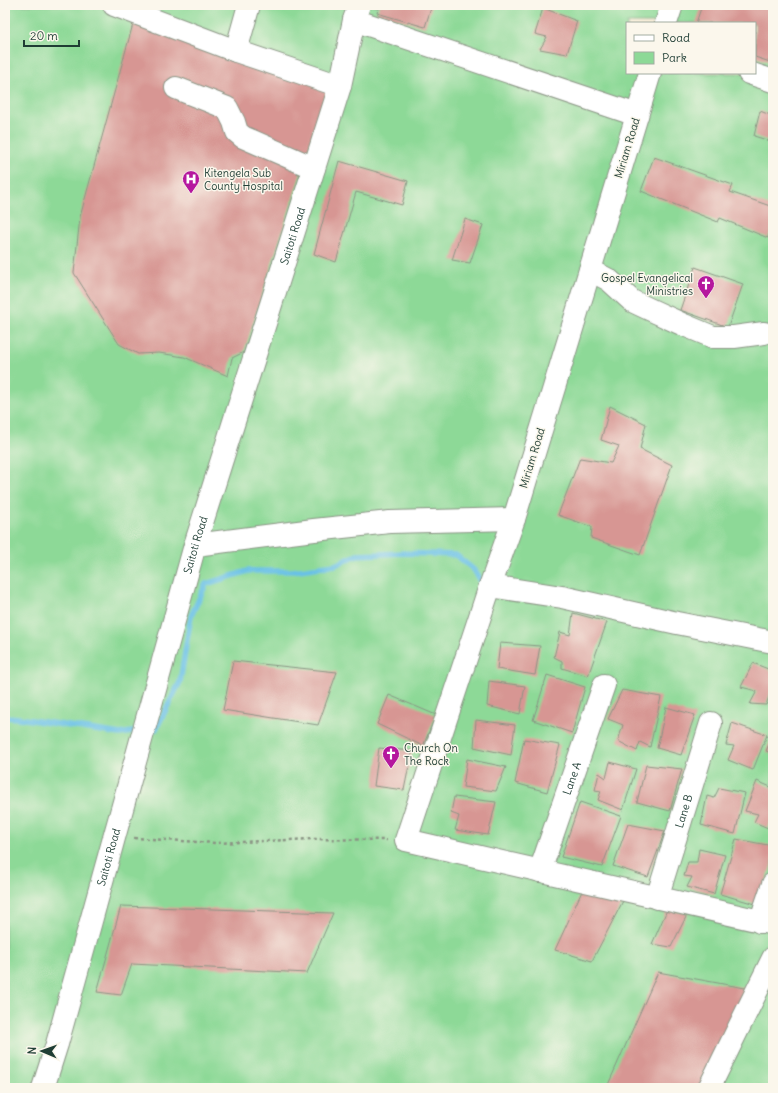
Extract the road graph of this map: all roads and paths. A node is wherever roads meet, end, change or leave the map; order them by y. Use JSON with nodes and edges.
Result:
{"nodes":[{"id":1,"x":114,"y":5,"type":"edge"},
{"id":2,"x":249,"y":5,"type":"edge"},
{"id":3,"x":672,"y":5,"type":"edge"},
{"id":4,"x":357,"y":13,"type":"edge"},
{"id":5,"x":666,"y":22,"type":"edge"},
{"id":6,"x":236,"y":51,"type":"junction"},
{"id":7,"x":650,"y":74,"type":"edge"},
{"id":8,"x":752,"y":74,"type":"edge"},
{"id":9,"x":773,"y":81,"type":"edge"},
{"id":10,"x":340,"y":86,"type":"junction"},
{"id":11,"x":176,"y":88,"type":"dead end"},
{"id":12,"x":637,"y":115,"type":"junction"},
{"id":13,"x":314,"y":168,"type":"junction"},
{"id":14,"x":590,"y":270,"type":"junction"},
{"id":15,"x":764,"y":333,"type":"dead end"},
{"id":16,"x":514,"y":519,"type":"junction"},
{"id":17,"x":195,"y":545,"type":"junction"},
{"id":18,"x":490,"y":586,"type":"junction"},
{"id":19,"x":773,"y":642,"type":"edge"},
{"id":20,"x":604,"y":685,"type":"dead end"},
{"id":21,"x":711,"y":723,"type":"dead end"},
{"id":22,"x":114,"y":837,"type":"junction"},
{"id":23,"x":406,"y":840,"type":"junction"},
{"id":24,"x":540,"y":871,"type":"junction"},
{"id":25,"x":773,"y":884,"type":"edge"},
{"id":26,"x":657,"y":898,"type":"junction"},
{"id":27,"x":767,"y":923,"type":"edge"},
{"id":28,"x":773,"y":958,"type":"edge"},
{"id":29,"x":43,"y":1088,"type":"edge"},
{"id":30,"x":709,"y":1088,"type":"edge"}],
"edges":[{"from":1,"to":6,"type":"street"},
{"from":2,"to":6,"type":"street"},
{"from":3,"to":5,"type":"street"},
{"from":4,"to":10,"type":"street","name":"Saitoti Road"},
{"from":4,"to":12,"type":"street"},
{"from":6,"to":10,"type":"street"},
{"from":7,"to":12,"type":"street","name":"Miriam Road"},
{"from":8,"to":9,"type":"street"},
{"from":10,"to":13,"type":"street","name":"Saitoti Road"},
{"from":11,"to":13,"type":"street"},
{"from":12,"to":14,"type":"street","name":"Miriam Road"},
{"from":13,"to":17,"type":"street","name":"Saitoti Road"},
{"from":14,"to":15,"type":"street"},
{"from":14,"to":16,"type":"street","name":"Miriam Road"},
{"from":16,"to":17,"type":"street"},
{"from":16,"to":18,"type":"street","name":"Miriam Road"},
{"from":17,"to":22,"type":"street","name":"Saitoti Road"},
{"from":18,"to":19,"type":"street"},
{"from":18,"to":23,"type":"street","name":"Miriam Road"},
{"from":20,"to":24,"type":"street","name":"Lane A"},
{"from":21,"to":26,"type":"street","name":"Lane B"},
{"from":22,"to":23,"type":"path"},
{"from":22,"to":29,"type":"street","name":"Saitoti Road"},
{"from":23,"to":24,"type":"street"},
{"from":24,"to":26,"type":"street"},
{"from":25,"to":27,"type":"street"},
{"from":26,"to":27,"type":"street"},
{"from":28,"to":30,"type":"street"}]}
